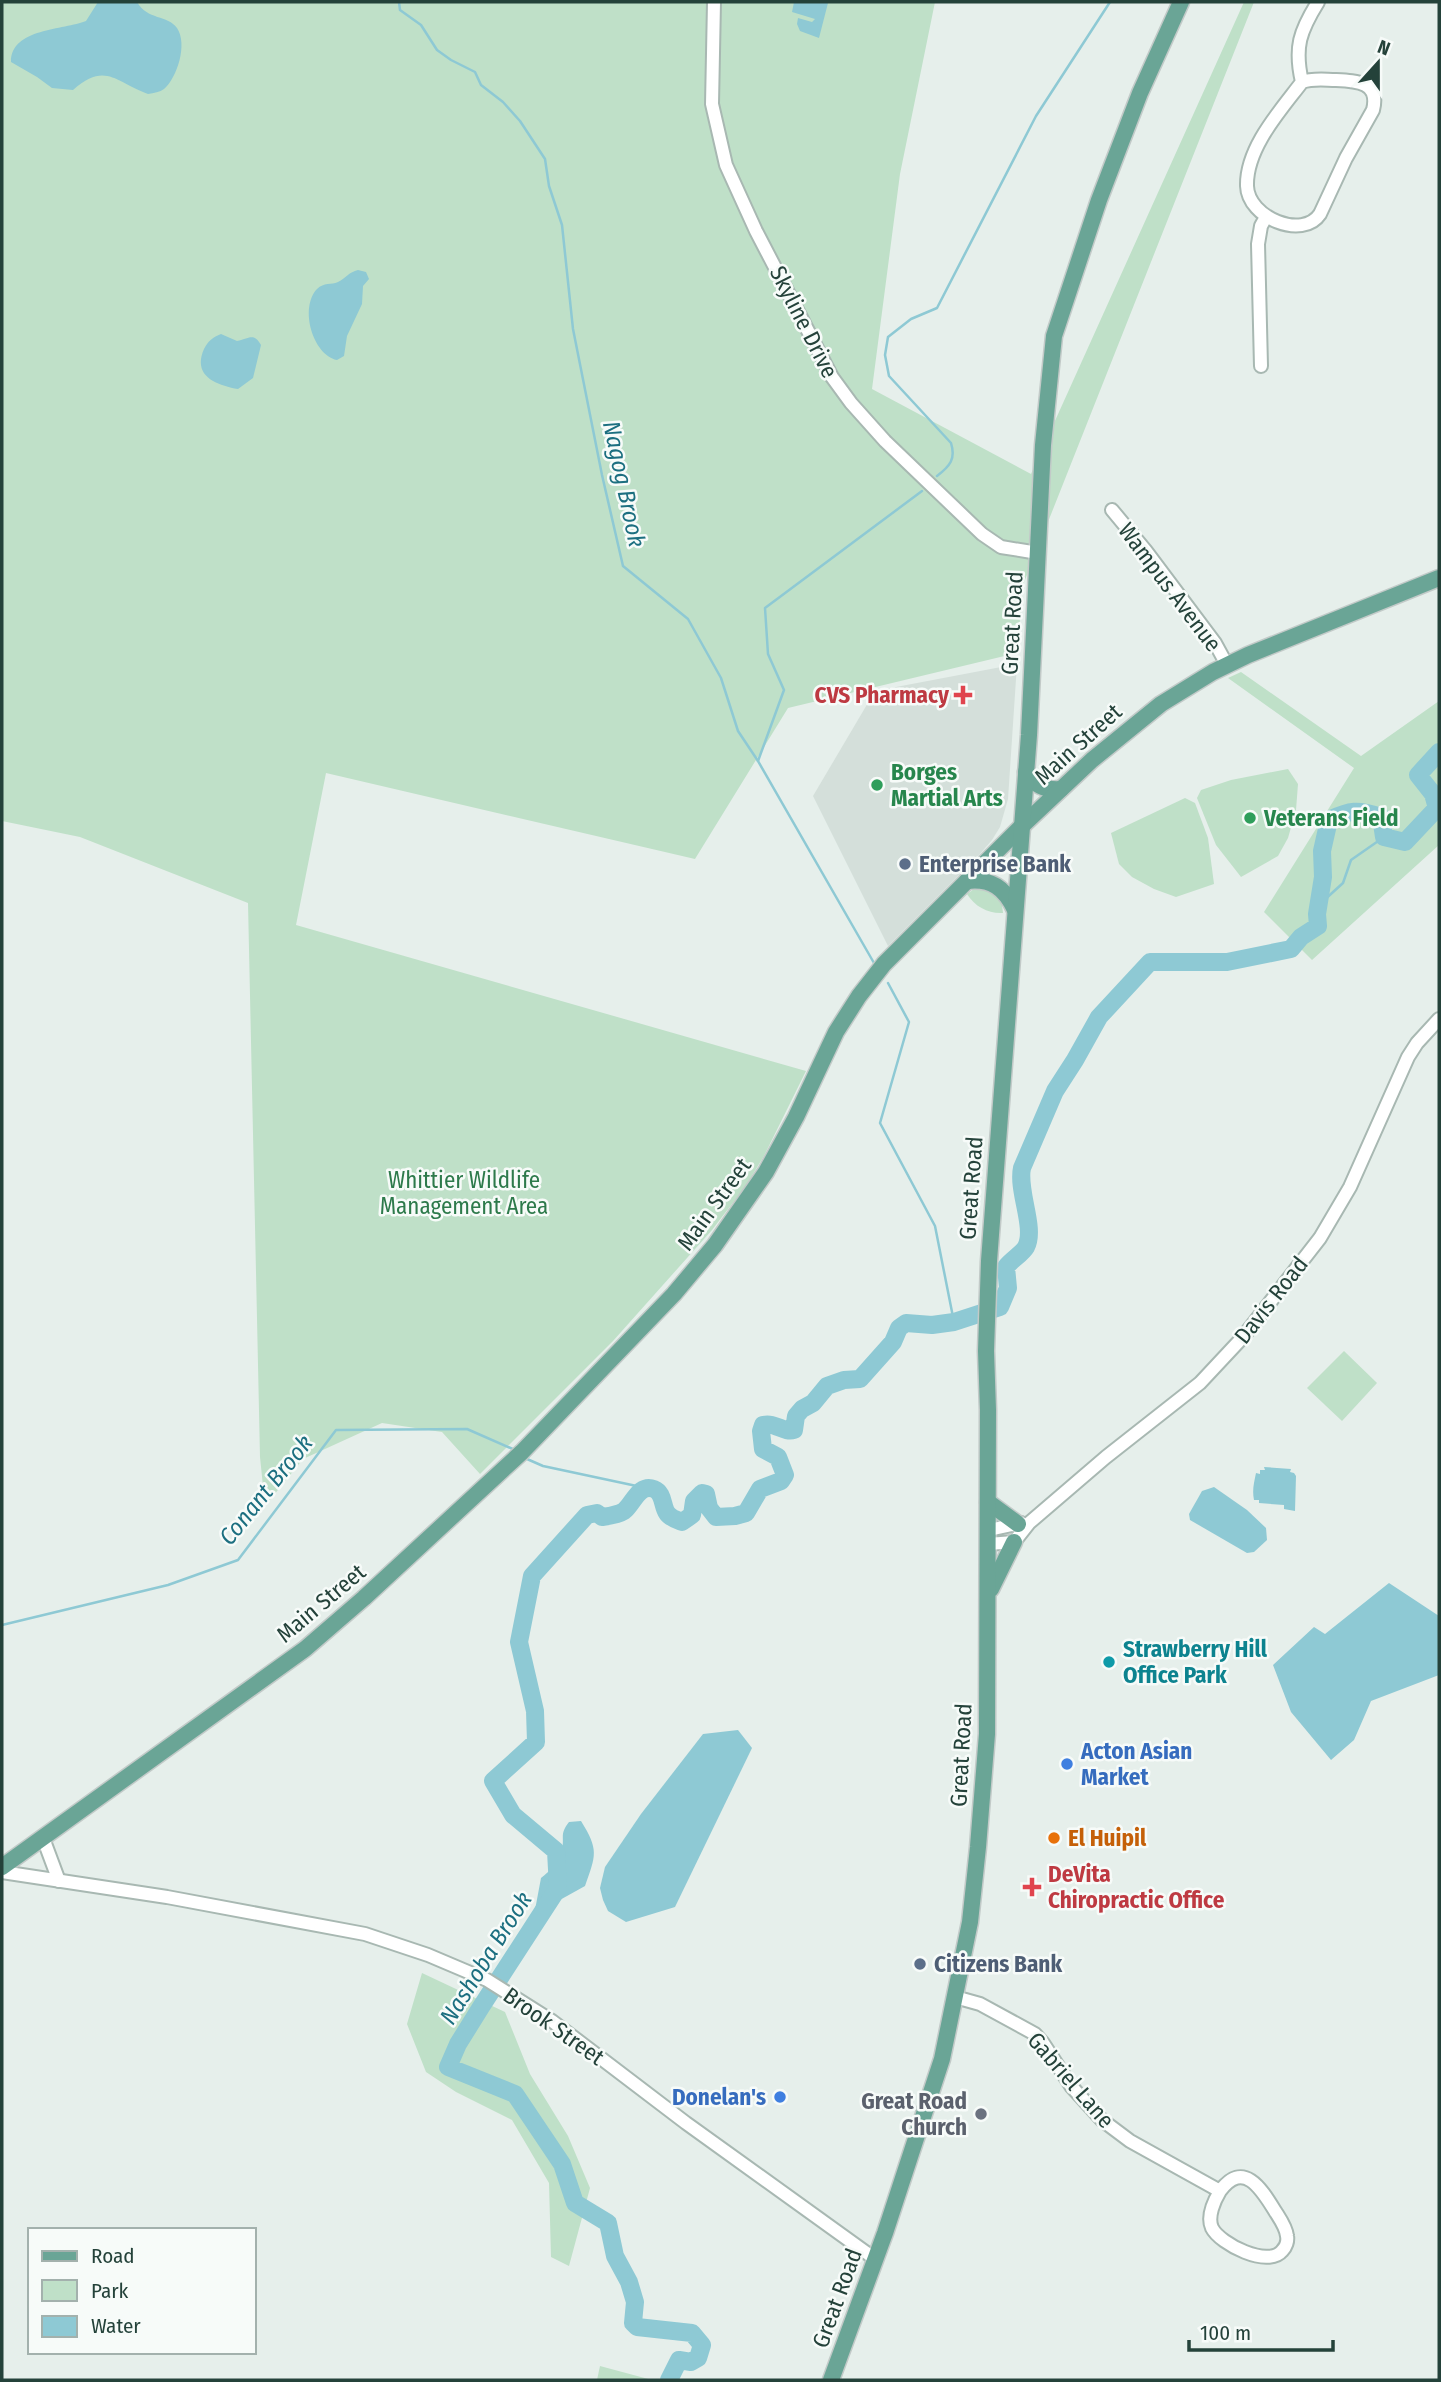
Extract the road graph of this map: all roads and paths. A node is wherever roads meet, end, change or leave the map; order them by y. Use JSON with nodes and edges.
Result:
{"nodes":[{"id":1,"x":714,"y":2,"type":"edge"},
{"id":2,"x":1181,"y":2,"type":"edge"},
{"id":3,"x":1318,"y":2,"type":"edge"},
{"id":4,"x":1302,"y":82,"type":"junction"},
{"id":5,"x":1266,"y":217,"type":"junction"},
{"id":6,"x":1261,"y":366,"type":"dead end"},
{"id":7,"x":1112,"y":510,"type":"dead end"},
{"id":8,"x":1038,"y":553,"type":"junction"},
{"id":9,"x":1439,"y":578,"type":"edge"},
{"id":10,"x":1227,"y":664,"type":"junction"},
{"id":11,"x":1026,"y":772,"type":"junction"},
{"id":12,"x":1061,"y":789,"type":"junction"},
{"id":13,"x":1021,"y":826,"type":"junction"},
{"id":14,"x":967,"y":881,"type":"junction"},
{"id":15,"x":1015,"y":910,"type":"junction"},
{"id":16,"x":1439,"y":1019,"type":"edge"},
{"id":17,"x":988,"y":1502,"type":"junction"},
{"id":18,"x":1023,"y":1523,"type":"junction"},
{"id":19,"x":988,"y":1537,"type":"junction"},
{"id":20,"x":1014,"y":1542,"type":"junction"},
{"id":21,"x":989,"y":1594,"type":"junction"},
{"id":22,"x":43,"y":1838,"type":"junction"},
{"id":23,"x":2,"y":1870,"type":"edge"},
{"id":24,"x":59,"y":1881,"type":"junction"},
{"id":25,"x":955,"y":1997,"type":"junction"},
{"id":26,"x":1220,"y":2192,"type":"junction"},
{"id":27,"x":875,"y":2259,"type":"junction"},
{"id":28,"x":836,"y":2376,"type":"edge"}],
"edges":[{"from":1,"to":8,"type":"street","name":"Skyline Drive"},
{"from":2,"to":8,"type":"main road","name":"Great Road"},
{"from":3,"to":4,"type":"street"},
{"from":4,"to":5,"type":"street"},
{"from":4,"to":5,"type":"street"},
{"from":5,"to":6,"type":"street"},
{"from":7,"to":10,"type":"street","name":"Wampus Avenue"},
{"from":8,"to":11,"type":"main road","name":"Great Road"},
{"from":9,"to":10,"type":"main road","name":"Main Street"},
{"from":10,"to":12,"type":"main road","name":"Main Street"},
{"from":11,"to":12,"type":"main road"},
{"from":11,"to":13,"type":"main road","name":"Great Road"},
{"from":12,"to":13,"type":"main road","name":"Main Street"},
{"from":13,"to":14,"type":"main road","name":"Main Street"},
{"from":13,"to":15,"type":"main road","name":"Great Road"},
{"from":14,"to":15,"type":"main road"},
{"from":14,"to":22,"type":"main road","name":"Main Street"},
{"from":15,"to":17,"type":"main road","name":"Great Road"},
{"from":16,"to":18,"type":"street","name":"Davis Road"},
{"from":17,"to":18,"type":"main road"},
{"from":17,"to":19,"type":"main road","name":"Great Road"},
{"from":18,"to":19,"type":"street","name":"Davis Road"},
{"from":18,"to":20,"type":"street","name":"Davis Road"},
{"from":19,"to":20,"type":"street"},
{"from":19,"to":21,"type":"main road","name":"Great Road"},
{"from":20,"to":21,"type":"main road"},
{"from":21,"to":25,"type":"main road","name":"Great Road"},
{"from":22,"to":23,"type":"main road","name":"Main Street"},
{"from":22,"to":24,"type":"street"},
{"from":23,"to":24,"type":"street","name":"Brook Street"},
{"from":24,"to":27,"type":"street","name":"Brook Street"},
{"from":25,"to":26,"type":"street","name":"Gabriel Lane"},
{"from":25,"to":27,"type":"main road","name":"Great Road"},
{"from":26,"to":26,"type":"street"},
{"from":27,"to":28,"type":"main road","name":"Great Road"}]}
